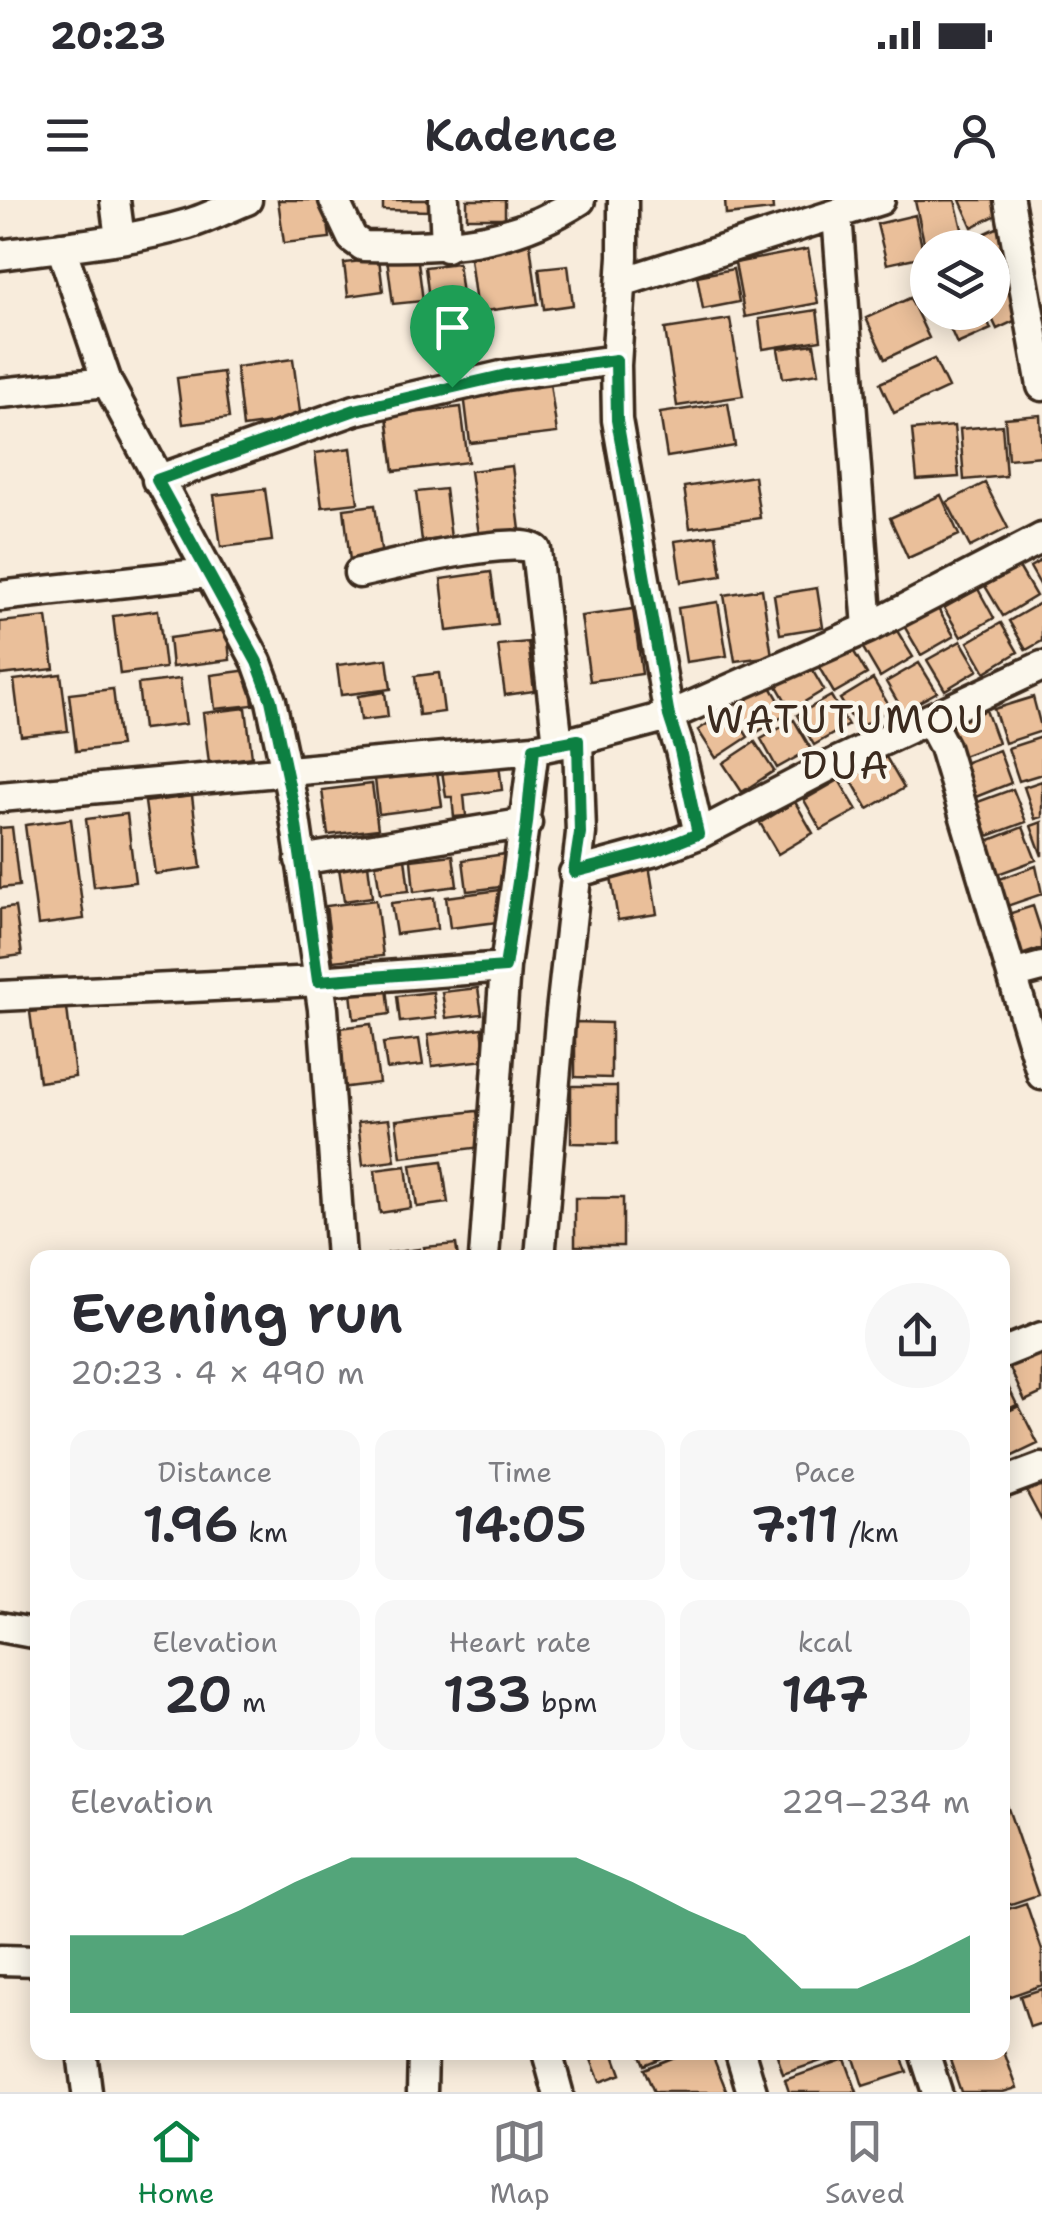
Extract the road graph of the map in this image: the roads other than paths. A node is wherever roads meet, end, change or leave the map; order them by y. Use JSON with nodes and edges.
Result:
{"nodes":[{"id":1,"x":115,"y":200,"type":"edge"},
{"id":2,"x":246,"y":200,"type":"edge"},
{"id":3,"x":334,"y":200,"type":"edge"},
{"id":4,"x":444,"y":200,"type":"edge"},
{"id":5,"x":580,"y":200,"type":"edge"},
{"id":6,"x":623,"y":200,"type":"edge"},
{"id":7,"x":880,"y":200,"type":"edge"},
{"id":8,"x":1009,"y":200,"type":"edge"},
{"id":9,"x":837,"y":214,"type":"junction"},
{"id":10,"x":120,"y":238,"type":"junction"},
{"id":11,"x":62,"y":246,"type":"junction"},
{"id":12,"x":446,"y":247,"type":"junction"},
{"id":13,"x":0,"y":255,"type":"edge"},
{"id":14,"x":622,"y":282,"type":"junction"},
{"id":15,"x":1036,"y":313,"type":"edge"},
{"id":16,"x":616,"y":360,"type":"junction"},
{"id":17,"x":107,"y":382,"type":"junction"},
{"id":18,"x":1042,"y":386,"type":"edge"},
{"id":19,"x":0,"y":393,"type":"edge"},
{"id":20,"x":157,"y":480,"type":"junction"},
{"id":21,"x":1042,"y":538,"type":"edge"},
{"id":22,"x":359,"y":572,"type":"dead end"},
{"id":23,"x":206,"y":573,"type":"junction"},
{"id":24,"x":0,"y":596,"type":"edge"},
{"id":25,"x":868,"y":628,"type":"junction"},
{"id":26,"x":1040,"y":674,"type":"edge"},
{"id":27,"x":669,"y":716,"type":"junction"},
{"id":28,"x":929,"y":719,"type":"junction"},
{"id":29,"x":557,"y":744,"type":"junction"},
{"id":30,"x":286,"y":770,"type":"junction"},
{"id":31,"x":0,"y":797,"type":"edge"},
{"id":32,"x":527,"y":823,"type":"junction"},
{"id":33,"x":698,"y":834,"type":"junction"},
{"id":34,"x":300,"y":860,"type":"junction"},
{"id":35,"x":574,"y":872,"type":"junction"},
{"id":36,"x":505,"y":967,"type":"junction"},
{"id":37,"x":1042,"y":967,"type":"edge"},
{"id":38,"x":1012,"y":975,"type":"junction"},
{"id":39,"x":318,"y":981,"type":"junction"},
{"id":40,"x":0,"y":996,"type":"edge"},
{"id":41,"x":1042,"y":1075,"type":"edge"},
{"id":42,"x":340,"y":1250,"type":"edge"},
{"id":43,"x":485,"y":1250,"type":"edge"},
{"id":44,"x":541,"y":1250,"type":"edge"},
{"id":45,"x":1042,"y":1338,"type":"edge"},
{"id":46,"x":1010,"y":1350,"type":"edge"},
{"id":47,"x":1042,"y":1468,"type":"edge"},
{"id":48,"x":1010,"y":1480,"type":"edge"},
{"id":49,"x":0,"y":1627,"type":"edge"},
{"id":50,"x":30,"y":1633,"type":"edge"},
{"id":51,"x":0,"y":1960,"type":"edge"},
{"id":52,"x":30,"y":1961,"type":"edge"},
{"id":53,"x":83,"y":2060,"type":"edge"},
{"id":54,"x":423,"y":2060,"type":"edge"},
{"id":55,"x":549,"y":2060,"type":"edge"},
{"id":56,"x":742,"y":2060,"type":"edge"},
{"id":57,"x":927,"y":2060,"type":"edge"},
{"id":58,"x":87,"y":2092,"type":"edge"},
{"id":59,"x":422,"y":2092,"type":"edge"},
{"id":60,"x":558,"y":2092,"type":"edge"},
{"id":61,"x":752,"y":2092,"type":"edge"},
{"id":62,"x":937,"y":2092,"type":"edge"}],
"edges":[{"from":1,"to":10,"type":"street"},
{"from":2,"to":10,"type":"street"},
{"from":3,"to":12,"type":"street"},
{"from":4,"to":12,"type":"street"},
{"from":5,"to":12,"type":"street"},
{"from":6,"to":14,"type":"street"},
{"from":7,"to":9,"type":"street"},
{"from":8,"to":15,"type":"street"},
{"from":9,"to":14,"type":"street"},
{"from":9,"to":25,"type":"street"},
{"from":10,"to":11,"type":"street"},
{"from":11,"to":13,"type":"street"},
{"from":11,"to":17,"type":"street"},
{"from":14,"to":16,"type":"street"},
{"from":15,"to":18,"type":"street"},
{"from":16,"to":20,"type":"street"},
{"from":16,"to":27,"type":"street"},
{"from":17,"to":19,"type":"street"},
{"from":17,"to":20,"type":"street"},
{"from":20,"to":23,"type":"street"},
{"from":21,"to":25,"type":"street"},
{"from":22,"to":29,"type":"street"},
{"from":23,"to":24,"type":"street"},
{"from":23,"to":30,"type":"street"},
{"from":25,"to":27,"type":"street"},
{"from":26,"to":28,"type":"street"},
{"from":27,"to":29,"type":"street"},
{"from":27,"to":33,"type":"street"},
{"from":28,"to":33,"type":"street"},
{"from":28,"to":38,"type":"street"},
{"from":29,"to":30,"type":"street"},
{"from":29,"to":32,"type":"street"},
{"from":29,"to":35,"type":"street"},
{"from":30,"to":31,"type":"street"},
{"from":30,"to":34,"type":"street"},
{"from":32,"to":34,"type":"street"},
{"from":32,"to":36,"type":"street"},
{"from":33,"to":35,"type":"street"},
{"from":34,"to":39,"type":"street"},
{"from":35,"to":44,"type":"street"},
{"from":36,"to":39,"type":"street"},
{"from":36,"to":43,"type":"street"},
{"from":37,"to":38,"type":"street"},
{"from":38,"to":41,"type":"street"},
{"from":39,"to":40,"type":"street"},
{"from":39,"to":42,"type":"street"},
{"from":45,"to":46,"type":"street"},
{"from":47,"to":48,"type":"street"},
{"from":49,"to":50,"type":"street"},
{"from":51,"to":52,"type":"street"},
{"from":53,"to":58,"type":"street"},
{"from":54,"to":59,"type":"street"},
{"from":55,"to":60,"type":"street"},
{"from":56,"to":61,"type":"street"},
{"from":57,"to":62,"type":"street"}]}
